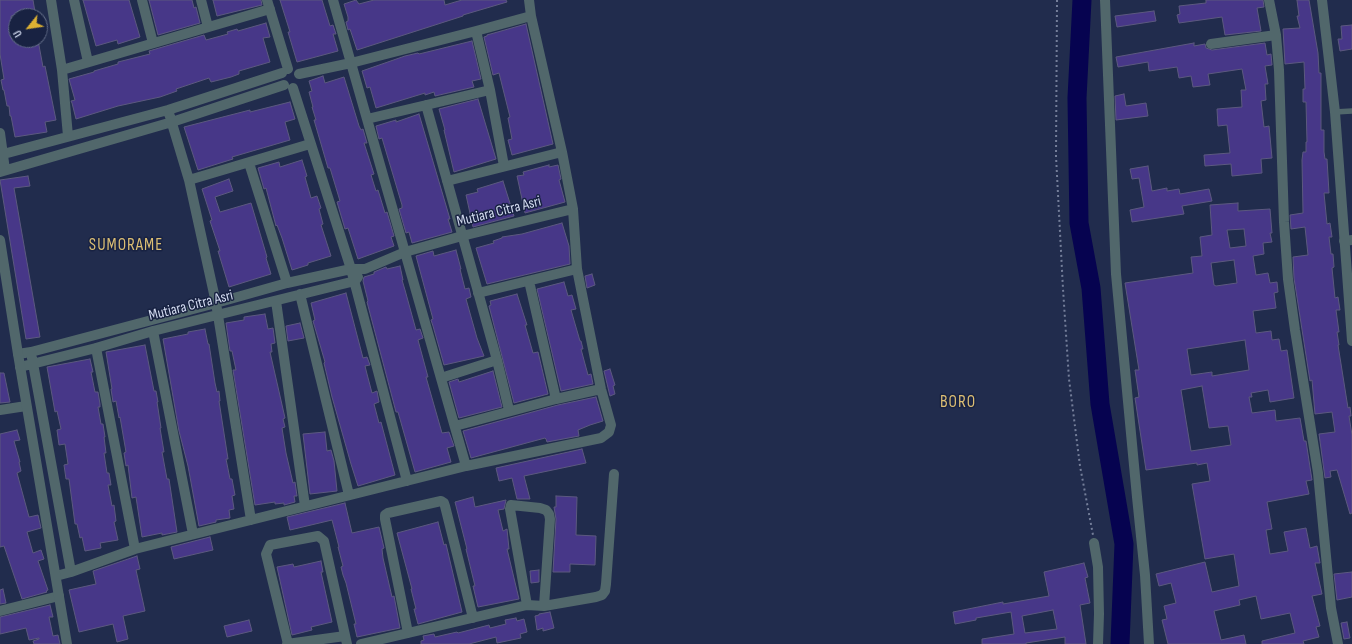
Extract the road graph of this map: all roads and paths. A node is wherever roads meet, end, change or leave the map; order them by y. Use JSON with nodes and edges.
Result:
{"nodes":[{"id":1,"x":51,"y":0,"type":"edge"},
{"id":2,"x":74,"y":0,"type":"edge"},
{"id":3,"x":142,"y":0,"type":"edge"},
{"id":4,"x":201,"y":0,"type":"edge"},
{"id":5,"x":529,"y":0,"type":"edge"},
{"id":6,"x":1057,"y":0,"type":"edge"},
{"id":7,"x":1105,"y":0,"type":"edge"},
{"id":8,"x":1269,"y":0,"type":"edge"},
{"id":9,"x":1322,"y":0,"type":"edge"},
{"id":10,"x":336,"y":1,"type":"edge"},
{"id":11,"x":268,"y":5,"type":"edge"},
{"id":12,"x":531,"y":16,"type":"junction"},
{"id":13,"x":208,"y":27,"type":"junction"},
{"id":14,"x":476,"y":32,"type":"junction"},
{"id":15,"x":1276,"y":35,"type":"junction"},
{"id":16,"x":153,"y":43,"type":"junction"},
{"id":17,"x":1211,"y":44,"type":"dead end"},
{"id":18,"x":88,"y":62,"type":"junction"},
{"id":19,"x":351,"y":63,"type":"junction"},
{"id":20,"x":62,"y":70,"type":"junction"},
{"id":21,"x":285,"y":71,"type":"junction"},
{"id":22,"x":299,"y":74,"type":"junction"},
{"id":23,"x":288,"y":86,"type":"junction"},
{"id":24,"x":490,"y":90,"type":"junction"},
{"id":25,"x":426,"y":105,"type":"junction"},
{"id":26,"x":168,"y":110,"type":"junction"},
{"id":27,"x":1352,"y":111,"type":"edge"},
{"id":28,"x":1335,"y":112,"type":"junction"},
{"id":29,"x":367,"y":119,"type":"junction"},
{"id":30,"x":172,"y":122,"type":"junction"},
{"id":31,"x":0,"y":133,"type":"edge"},
{"id":32,"x":68,"y":136,"type":"junction"},
{"id":33,"x":310,"y":144,"type":"junction"},
{"id":34,"x":562,"y":152,"type":"junction"},
{"id":35,"x":2,"y":154,"type":"edge"},
{"id":36,"x":249,"y":163,"type":"junction"},
{"id":37,"x":504,"y":166,"type":"junction"},
{"id":38,"x":2,"y":171,"type":"edge"},
{"id":39,"x":189,"y":180,"type":"junction"},
{"id":40,"x":447,"y":181,"type":"junction"},
{"id":41,"x":573,"y":209,"type":"junction"},
{"id":42,"x":462,"y":236,"type":"junction"},
{"id":43,"x":0,"y":240,"type":"edge"},
{"id":44,"x":1348,"y":240,"type":"edge"},
{"id":45,"x":405,"y":252,"type":"junction"},
{"id":46,"x":351,"y":269,"type":"junction"},
{"id":47,"x":365,"y":269,"type":"junction"},
{"id":48,"x":577,"y":269,"type":"junction"},
{"id":49,"x":355,"y":281,"type":"junction"},
{"id":50,"x":528,"y":281,"type":"junction"},
{"id":51,"x":287,"y":283,"type":"junction"},
{"id":52,"x":478,"y":293,"type":"junction"},
{"id":53,"x":300,"y":294,"type":"junction"},
{"id":54,"x":276,"y":301,"type":"junction"},
{"id":55,"x":216,"y":303,"type":"junction"},
{"id":56,"x":217,"y":315,"type":"junction"},
{"id":57,"x":153,"y":331,"type":"junction"},
{"id":58,"x":1352,"y":341,"type":"edge"},
{"id":59,"x":96,"y":348,"type":"junction"},
{"id":60,"x":31,"y":352,"type":"junction"},
{"id":61,"x":18,"y":354,"type":"junction"},
{"id":62,"x":497,"y":360,"type":"junction"},
{"id":63,"x":34,"y":364,"type":"junction"},
{"id":64,"x":20,"y":367,"type":"junction"},
{"id":65,"x":441,"y":378,"type":"junction"},
{"id":66,"x":602,"y":389,"type":"junction"},
{"id":67,"x":556,"y":399,"type":"junction"},
{"id":68,"x":26,"y":406,"type":"junction"},
{"id":69,"x":0,"y":410,"type":"edge"},
{"id":70,"x":509,"y":410,"type":"junction"},
{"id":71,"x":455,"y":426,"type":"junction"},
{"id":72,"x":466,"y":466,"type":"junction"},
{"id":73,"x":614,"y":474,"type":"dead end"},
{"id":74,"x":407,"y":481,"type":"junction"},
{"id":75,"x":349,"y":495,"type":"junction"},
{"id":76,"x":305,"y":506,"type":"junction"},
{"id":77,"x":250,"y":520,"type":"junction"},
{"id":78,"x":193,"y":534,"type":"junction"},
{"id":79,"x":1094,"y":543,"type":"joint"},
{"id":80,"x":135,"y":549,"type":"junction"},
{"id":81,"x":71,"y":572,"type":"junction"},
{"id":82,"x":56,"y":576,"type":"junction"},
{"id":83,"x":59,"y":596,"type":"junction"},
{"id":84,"x":527,"y":605,"type":"junction"},
{"id":85,"x":544,"y":606,"type":"junction"},
{"id":86,"x":0,"y":611,"type":"edge"},
{"id":87,"x":472,"y":618,"type":"junction"},
{"id":88,"x":408,"y":633,"type":"junction"},
{"id":89,"x":346,"y":640,"type":"edge"},
{"id":90,"x":67,"y":644,"type":"edge"},
{"id":91,"x":287,"y":644,"type":"edge"},
{"id":92,"x":361,"y":644,"type":"edge"},
{"id":93,"x":1098,"y":644,"type":"edge"},
{"id":94,"x":1149,"y":644,"type":"edge"},
{"id":95,"x":1338,"y":644,"type":"edge"}],
"edges":[{"from":1,"to":20,"type":"street"},
{"from":2,"to":18,"type":"street"},
{"from":3,"to":16,"type":"street"},
{"from":4,"to":13,"type":"street"},
{"from":5,"to":12,"type":"street"},
{"from":6,"to":79,"type":"path"},
{"from":7,"to":94,"type":"street"},
{"from":8,"to":15,"type":"street"},
{"from":9,"to":28,"type":"street"},
{"from":10,"to":19,"type":"street"},
{"from":11,"to":13,"type":"street"},
{"from":11,"to":21,"type":"street"},
{"from":12,"to":14,"type":"street"},
{"from":12,"to":34,"type":"street"},
{"from":13,"to":16,"type":"street"},
{"from":14,"to":19,"type":"street"},
{"from":14,"to":24,"type":"street"},
{"from":15,"to":17,"type":"street"},
{"from":15,"to":95,"type":"street"},
{"from":16,"to":18,"type":"street"},
{"from":18,"to":20,"type":"street"},
{"from":19,"to":22,"type":"street"},
{"from":19,"to":29,"type":"street"},
{"from":20,"to":32,"type":"street"},
{"from":21,"to":22,"type":"street"},
{"from":21,"to":23,"type":"street"},
{"from":21,"to":26,"type":"street"},
{"from":22,"to":23,"type":"street"},
{"from":23,"to":30,"type":"street"},
{"from":23,"to":33,"type":"street"},
{"from":24,"to":25,"type":"street"},
{"from":24,"to":37,"type":"street"},
{"from":25,"to":29,"type":"street"},
{"from":25,"to":40,"type":"street"},
{"from":26,"to":30,"type":"street"},
{"from":26,"to":32,"type":"street"},
{"from":27,"to":28,"type":"lane"},
{"from":28,"to":44,"type":"street"},
{"from":29,"to":45,"type":"street"},
{"from":30,"to":38,"type":"street"},
{"from":30,"to":39,"type":"street"},
{"from":31,"to":35,"type":"street"},
{"from":32,"to":35,"type":"street"},
{"from":33,"to":36,"type":"street"},
{"from":33,"to":46,"type":"street"},
{"from":34,"to":37,"type":"street"},
{"from":34,"to":41,"type":"street"},
{"from":35,"to":38,"type":"street"},
{"from":36,"to":39,"type":"street"},
{"from":36,"to":51,"type":"street"},
{"from":37,"to":40,"type":"street"},
{"from":39,"to":55,"type":"street"},
{"from":40,"to":42,"type":"street"},
{"from":41,"to":42,"type":"street","name":"Mutiara Citra Asri"},
{"from":41,"to":48,"type":"street"},
{"from":42,"to":45,"type":"street","name":"Mutiara Citra Asri"},
{"from":42,"to":52,"type":"street"},
{"from":43,"to":61,"type":"street"},
{"from":44,"to":58,"type":"street"},
{"from":45,"to":47,"type":"street","name":"Mutiara Citra Asri"},
{"from":45,"to":65,"type":"street"},
{"from":46,"to":47,"type":"street","name":"Mutiara Citra Asri"},
{"from":46,"to":49,"type":"street"},
{"from":46,"to":51,"type":"street","name":"Mutiara Citra Asri"},
{"from":47,"to":49,"type":"street","name":"Mutiara Citra Asri"},
{"from":48,"to":50,"type":"street"},
{"from":48,"to":66,"type":"street"},
{"from":49,"to":53,"type":"street","name":"Mutiara Citra Asri"},
{"from":49,"to":74,"type":"street"},
{"from":50,"to":52,"type":"street"},
{"from":50,"to":67,"type":"street"},
{"from":51,"to":55,"type":"street","name":"Mutiara Citra Asri"},
{"from":52,"to":62,"type":"street"},
{"from":53,"to":54,"type":"street","name":"Mutiara Citra Asri"},
{"from":53,"to":75,"type":"street"},
{"from":54,"to":56,"type":"street","name":"Mutiara Citra Asri"},
{"from":54,"to":76,"type":"street"},
{"from":55,"to":56,"type":"street"},
{"from":55,"to":60,"type":"street","name":"Mutiara Citra Asri"},
{"from":56,"to":57,"type":"street","name":"Mutiara Citra Asri"},
{"from":56,"to":77,"type":"street"},
{"from":57,"to":59,"type":"street","name":"Mutiara Citra Asri"},
{"from":57,"to":78,"type":"street"},
{"from":59,"to":63,"type":"street","name":"Mutiara Citra Asri"},
{"from":59,"to":80,"type":"street"},
{"from":60,"to":61,"type":"street","name":"Mutiara Citra Asri"},
{"from":60,"to":63,"type":"street"},
{"from":61,"to":64,"type":"street"},
{"from":62,"to":65,"type":"street"},
{"from":62,"to":70,"type":"street"},
{"from":63,"to":64,"type":"street","name":"Mutiara Citra Asri"},
{"from":63,"to":81,"type":"street"},
{"from":64,"to":68,"type":"street"},
{"from":65,"to":71,"type":"street"},
{"from":66,"to":67,"type":"street"},
{"from":66,"to":72,"type":"street"},
{"from":67,"to":70,"type":"street"},
{"from":68,"to":69,"type":"street"},
{"from":68,"to":82,"type":"street"},
{"from":70,"to":71,"type":"street"},
{"from":71,"to":72,"type":"street"},
{"from":72,"to":74,"type":"street"},
{"from":73,"to":85,"type":"street"},
{"from":74,"to":75,"type":"street"},
{"from":75,"to":76,"type":"street"},
{"from":76,"to":77,"type":"street"},
{"from":77,"to":78,"type":"street"},
{"from":78,"to":80,"type":"street"},
{"from":79,"to":93,"type":"street"},
{"from":80,"to":81,"type":"street"},
{"from":81,"to":82,"type":"street"},
{"from":82,"to":83,"type":"street"},
{"from":83,"to":86,"type":"street"},
{"from":83,"to":90,"type":"street"},
{"from":84,"to":85,"type":"street"},
{"from":84,"to":85,"type":"street"},
{"from":84,"to":87,"type":"street"},
{"from":87,"to":88,"type":"street"},
{"from":87,"to":88,"type":"street"},
{"from":88,"to":92,"type":"street"},
{"from":89,"to":91,"type":"street"},
{"from":89,"to":91,"type":"street"}]}
